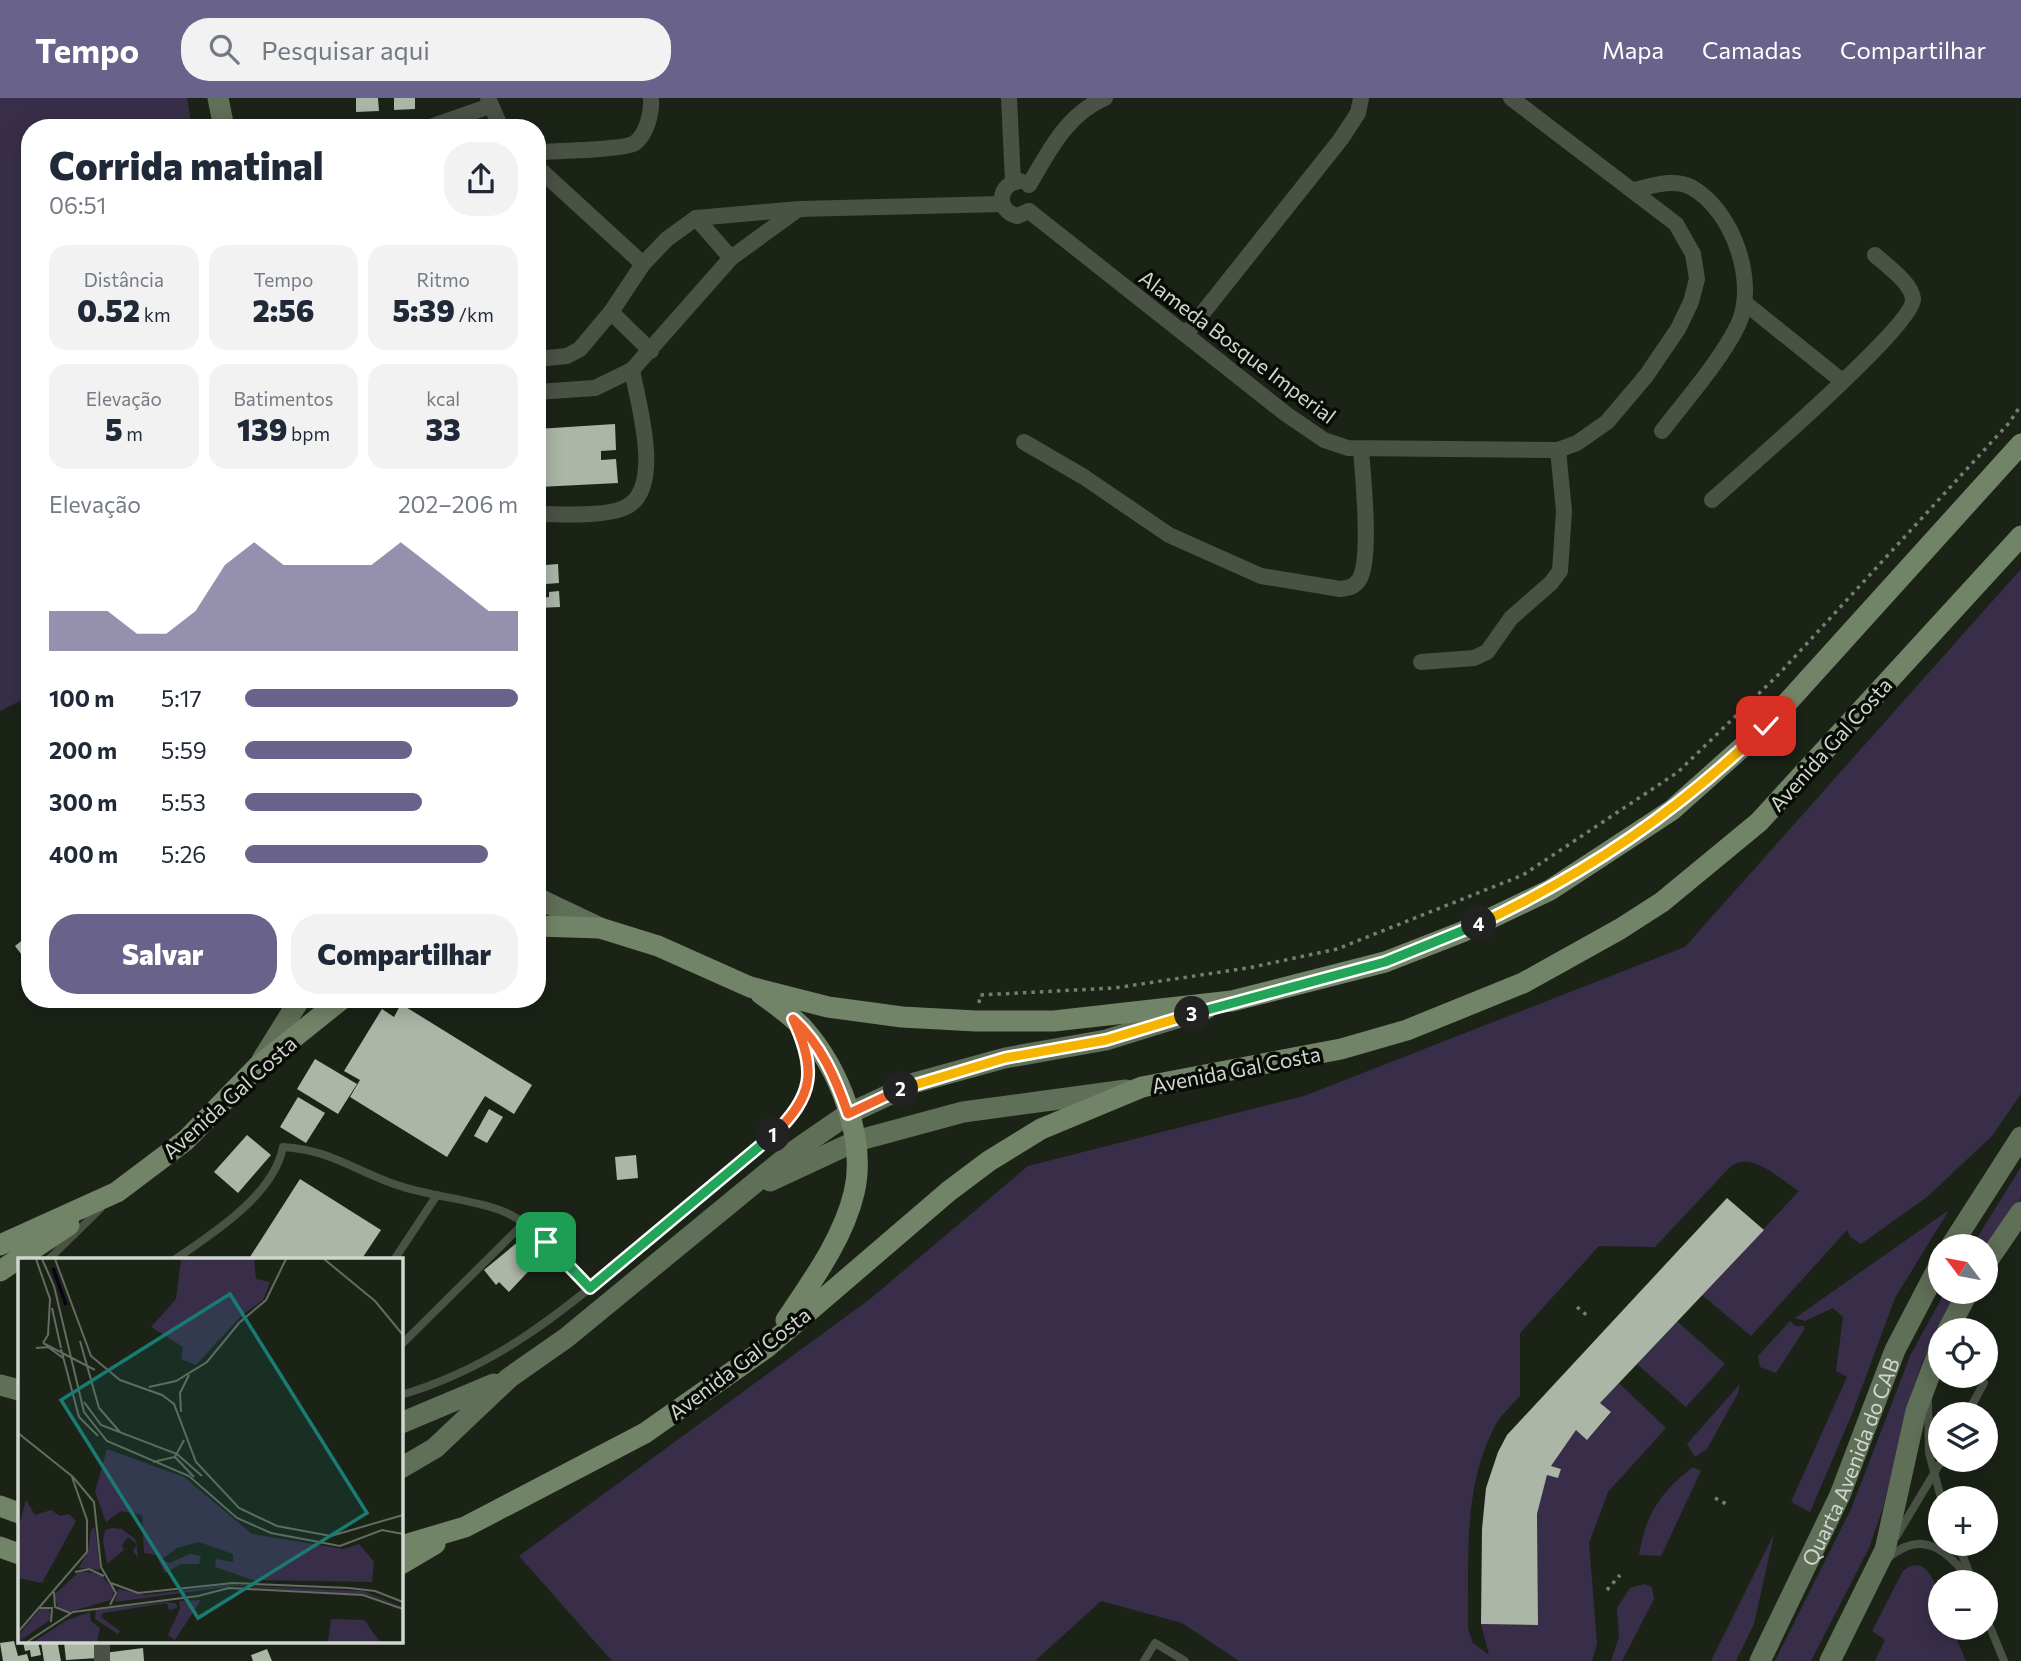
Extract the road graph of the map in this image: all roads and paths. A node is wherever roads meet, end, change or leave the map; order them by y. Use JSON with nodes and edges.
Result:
{"nodes":[{"id":1,"x":218,"y":98,"type":"edge"},
{"id":2,"x":651,"y":98,"type":"edge"},
{"id":3,"x":1009,"y":98,"type":"edge"},
{"id":4,"x":1105,"y":98,"type":"edge"},
{"id":5,"x":1360,"y":98,"type":"edge"},
{"id":6,"x":1511,"y":98,"type":"edge"},
{"id":7,"x":489,"y":102,"type":"edge"},
{"id":8,"x":222,"y":119,"type":"edge"},
{"id":9,"x":449,"y":119,"type":"edge"},
{"id":10,"x":497,"y":119,"type":"edge"},
{"id":11,"x":546,"y":151,"type":"edge"},
{"id":12,"x":546,"y":175,"type":"edge"},
{"id":13,"x":1021,"y":183,"type":"junction"},
{"id":14,"x":1634,"y":190,"type":"junction"},
{"id":15,"x":1001,"y":204,"type":"junction"},
{"id":16,"x":799,"y":209,"type":"junction"},
{"id":17,"x":1029,"y":211,"type":"junction"},
{"id":18,"x":696,"y":218,"type":"junction"},
{"id":19,"x":1875,"y":255,"type":"dead end"},
{"id":20,"x":731,"y":258,"type":"junction"},
{"id":21,"x":643,"y":264,"type":"junction"},
{"id":22,"x":1745,"y":303,"type":"junction"},
{"id":23,"x":611,"y":312,"type":"junction"},
{"id":24,"x":1186,"y":334,"type":"junction"},
{"id":25,"x":652,"y":351,"type":"junction"},
{"id":26,"x":546,"y":358,"type":"edge"},
{"id":27,"x":632,"y":370,"type":"junction"},
{"id":28,"x":1842,"y":382,"type":"junction"},
{"id":29,"x":546,"y":391,"type":"edge"},
{"id":30,"x":2021,"y":405,"type":"edge"},
{"id":31,"x":1662,"y":431,"type":"dead end"},
{"id":32,"x":1024,"y":442,"type":"dead end"},
{"id":33,"x":2021,"y":444,"type":"edge"},
{"id":34,"x":1361,"y":450,"type":"junction"},
{"id":35,"x":1559,"y":450,"type":"junction"},
{"id":36,"x":1712,"y":500,"type":"dead end"},
{"id":37,"x":546,"y":513,"type":"edge"},
{"id":38,"x":2021,"y":536,"type":"edge"},
{"id":39,"x":1421,"y":663,"type":"dead end"},
{"id":40,"x":546,"y":902,"type":"edge"},
{"id":41,"x":546,"y":926,"type":"edge"},
{"id":42,"x":600,"y":928,"type":"junction"},
{"id":43,"x":750,"y":987,"type":"junction"},
{"id":44,"x":1232,"y":1001,"type":"junction"},
{"id":45,"x":294,"y":1008,"type":"edge"},
{"id":46,"x":331,"y":1008,"type":"edge"},
{"id":47,"x":793,"y":1019,"type":"junction"},
{"id":48,"x":976,"y":1021,"type":"junction"},
{"id":49,"x":257,"y":1067,"type":"junction"},
{"id":50,"x":1142,"y":1087,"type":"junction"},
{"id":51,"x":848,"y":1114,"type":"junction"},
{"id":52,"x":2021,"y":1138,"type":"edge"},
{"id":53,"x":856,"y":1140,"type":"junction"},
{"id":54,"x":117,"y":1192,"type":"junction"},
{"id":55,"x":742,"y":1194,"type":"junction"},
{"id":56,"x":437,"y":1195,"type":"junction"},
{"id":57,"x":2021,"y":1212,"type":"edge"},
{"id":58,"x":523,"y":1224,"type":"junction"},
{"id":59,"x":1959,"y":1234,"type":"edge"},
{"id":60,"x":0,"y":1245,"type":"edge"},
{"id":61,"x":1998,"y":1246,"type":"edge"},
{"id":62,"x":19,"y":1258,"type":"edge"},
{"id":63,"x":50,"y":1258,"type":"edge"},
{"id":64,"x":177,"y":1258,"type":"edge"},
{"id":65,"x":395,"y":1258,"type":"edge"},
{"id":66,"x":18,"y":1259,"type":"edge"},
{"id":67,"x":0,"y":1271,"type":"edge"},
{"id":68,"x":1928,"y":1287,"type":"edge"},
{"id":69,"x":590,"y":1288,"type":"junction"},
{"id":70,"x":1577,"y":1307,"type":"dead end"},
{"id":71,"x":1590,"y":1318,"type":"dead end"},
{"id":72,"x":402,"y":1344,"type":"edge"},
{"id":73,"x":766,"y":1348,"type":"junction"},
{"id":74,"x":1928,"y":1376,"type":"joint"},
{"id":75,"x":509,"y":1378,"type":"junction"},
{"id":76,"x":0,"y":1384,"type":"edge"},
{"id":77,"x":18,"y":1390,"type":"edge"},
{"id":78,"x":402,"y":1395,"type":"edge"},
{"id":79,"x":402,"y":1423,"type":"edge"},
{"id":80,"x":402,"y":1467,"type":"edge"},
{"id":81,"x":1935,"y":1472,"type":"edge"},
{"id":82,"x":1933,"y":1475,"type":"junction"},
{"id":83,"x":1937,"y":1486,"type":"edge"},
{"id":84,"x":1715,"y":1499,"type":"dead end"},
{"id":85,"x":0,"y":1506,"type":"edge"},
{"id":86,"x":1730,"y":1506,"type":"dead end"},
{"id":87,"x":18,"y":1513,"type":"edge"},
{"id":88,"x":466,"y":1527,"type":"junction"},
{"id":89,"x":402,"y":1546,"type":"edge"},
{"id":90,"x":0,"y":1547,"type":"edge"},
{"id":91,"x":18,"y":1554,"type":"edge"},
{"id":92,"x":402,"y":1563,"type":"edge"},
{"id":93,"x":1878,"y":1567,"type":"junction"},
{"id":94,"x":1962,"y":1570,"type":"edge"},
{"id":95,"x":1620,"y":1575,"type":"dead end"},
{"id":96,"x":1607,"y":1590,"type":"dead end"},
{"id":97,"x":1995,"y":1640,"type":"edge"},
{"id":98,"x":1144,"y":1661,"type":"edge"},
{"id":99,"x":1185,"y":1661,"type":"edge"},
{"id":100,"x":1760,"y":1661,"type":"edge"},
{"id":101,"x":1830,"y":1661,"type":"edge"},
{"id":102,"x":2004,"y":1661,"type":"edge"}],
"edges":[{"from":1,"to":8,"type":"main road"},
{"from":2,"to":11,"type":"street"},
{"from":3,"to":13,"type":"street"},
{"from":4,"to":13,"type":"street"},
{"from":5,"to":24,"type":"street"},
{"from":6,"to":14,"type":"street","name":"Alameda Bosque Imperial"},
{"from":7,"to":9,"type":"street"},
{"from":7,"to":10,"type":"street"},
{"from":12,"to":21,"type":"street"},
{"from":13,"to":15,"type":"street"},
{"from":13,"to":17,"type":"street"},
{"from":14,"to":22,"type":"street"},
{"from":14,"to":35,"type":"street","name":"Alameda Bosque Imperial"},
{"from":15,"to":16,"type":"street","name":"Alameda Bosque Imperial"},
{"from":15,"to":17,"type":"street","name":"Alameda Bosque Imperial"},
{"from":16,"to":18,"type":"street","name":"Alameda Bosque Imperial"},
{"from":16,"to":20,"type":"street"},
{"from":17,"to":24,"type":"street","name":"Alameda Bosque Imperial"},
{"from":18,"to":20,"type":"street"},
{"from":18,"to":21,"type":"street"},
{"from":19,"to":28,"type":"street"},
{"from":20,"to":25,"type":"street"},
{"from":21,"to":23,"type":"street"},
{"from":22,"to":28,"type":"street"},
{"from":22,"to":31,"type":"street"},
{"from":23,"to":25,"type":"street"},
{"from":23,"to":26,"type":"street"},
{"from":24,"to":34,"type":"street","name":"Alameda Bosque Imperial"},
{"from":25,"to":27,"type":"street"},
{"from":27,"to":29,"type":"street"},
{"from":27,"to":37,"type":"street"},
{"from":28,"to":36,"type":"street"},
{"from":30,"to":48,"type":"path"},
{"from":32,"to":34,"type":"street"},
{"from":33,"to":44,"type":"main road"},
{"from":34,"to":35,"type":"street","name":"Alameda Bosque Imperial"},
{"from":35,"to":39,"type":"street"},
{"from":38,"to":50,"type":"main road","name":"Avenida Gal Costa"},
{"from":40,"to":42,"type":"main road"},
{"from":41,"to":42,"type":"main road"},
{"from":42,"to":43,"type":"main road"},
{"from":43,"to":47,"type":"main road"},
{"from":43,"to":48,"type":"main road"},
{"from":44,"to":48,"type":"main road"},
{"from":44,"to":51,"type":"main road"},
{"from":45,"to":49,"type":"main road"},
{"from":46,"to":49,"type":"main road","name":"Avenida Gal Costa"},
{"from":47,"to":51,"type":"main road"},
{"from":47,"to":69,"type":"lane"},
{"from":49,"to":54,"type":"main road","name":"Avenida Gal Costa"},
{"from":50,"to":53,"type":"main road"},
{"from":50,"to":73,"type":"main road","name":"Avenida Gal Costa"},
{"from":51,"to":53,"type":"main road"},
{"from":51,"to":55,"type":"main road"},
{"from":52,"to":59,"type":"main road"},
{"from":53,"to":55,"type":"main road"},
{"from":53,"to":73,"type":"main road"},
{"from":54,"to":60,"type":"main road","name":"Avenida Gal Costa"},
{"from":54,"to":62,"type":"main road"},
{"from":54,"to":63,"type":"lane"},
{"from":55,"to":75,"type":"main road"},
{"from":56,"to":58,"type":"lane"},
{"from":56,"to":64,"type":"lane"},
{"from":56,"to":65,"type":"lane"},
{"from":57,"to":61,"type":"main road"},
{"from":58,"to":69,"type":"lane"},
{"from":58,"to":72,"type":"lane"},
{"from":66,"to":67,"type":"main road"},
{"from":68,"to":100,"type":"main road","name":"Quarta Avenida do CAB"},
{"from":69,"to":78,"type":"lane"},
{"from":70,"to":71,"type":"path"},
{"from":73,"to":88,"type":"main road","name":"Avenida Gal Costa"},
{"from":74,"to":82,"type":"lane"},
{"from":74,"to":93,"type":"main road","name":"Quarta Avenida do CAB"},
{"from":75,"to":79,"type":"main road"},
{"from":75,"to":80,"type":"main road"},
{"from":76,"to":77,"type":"main road"},
{"from":81,"to":82,"type":"lane"},
{"from":82,"to":83,"type":"lane"},
{"from":82,"to":93,"type":"lane"},
{"from":84,"to":86,"type":"path"},
{"from":85,"to":87,"type":"main road"},
{"from":88,"to":89,"type":"main road","name":"Avenida Gal Costa"},
{"from":88,"to":92,"type":"main road"},
{"from":90,"to":91,"type":"main road"},
{"from":93,"to":94,"type":"lane"},
{"from":93,"to":101,"type":"main road","name":"Quarta Avenida do CAB"},
{"from":95,"to":96,"type":"path"},
{"from":97,"to":102,"type":"lane"},
{"from":98,"to":99,"type":"lane"}]}
